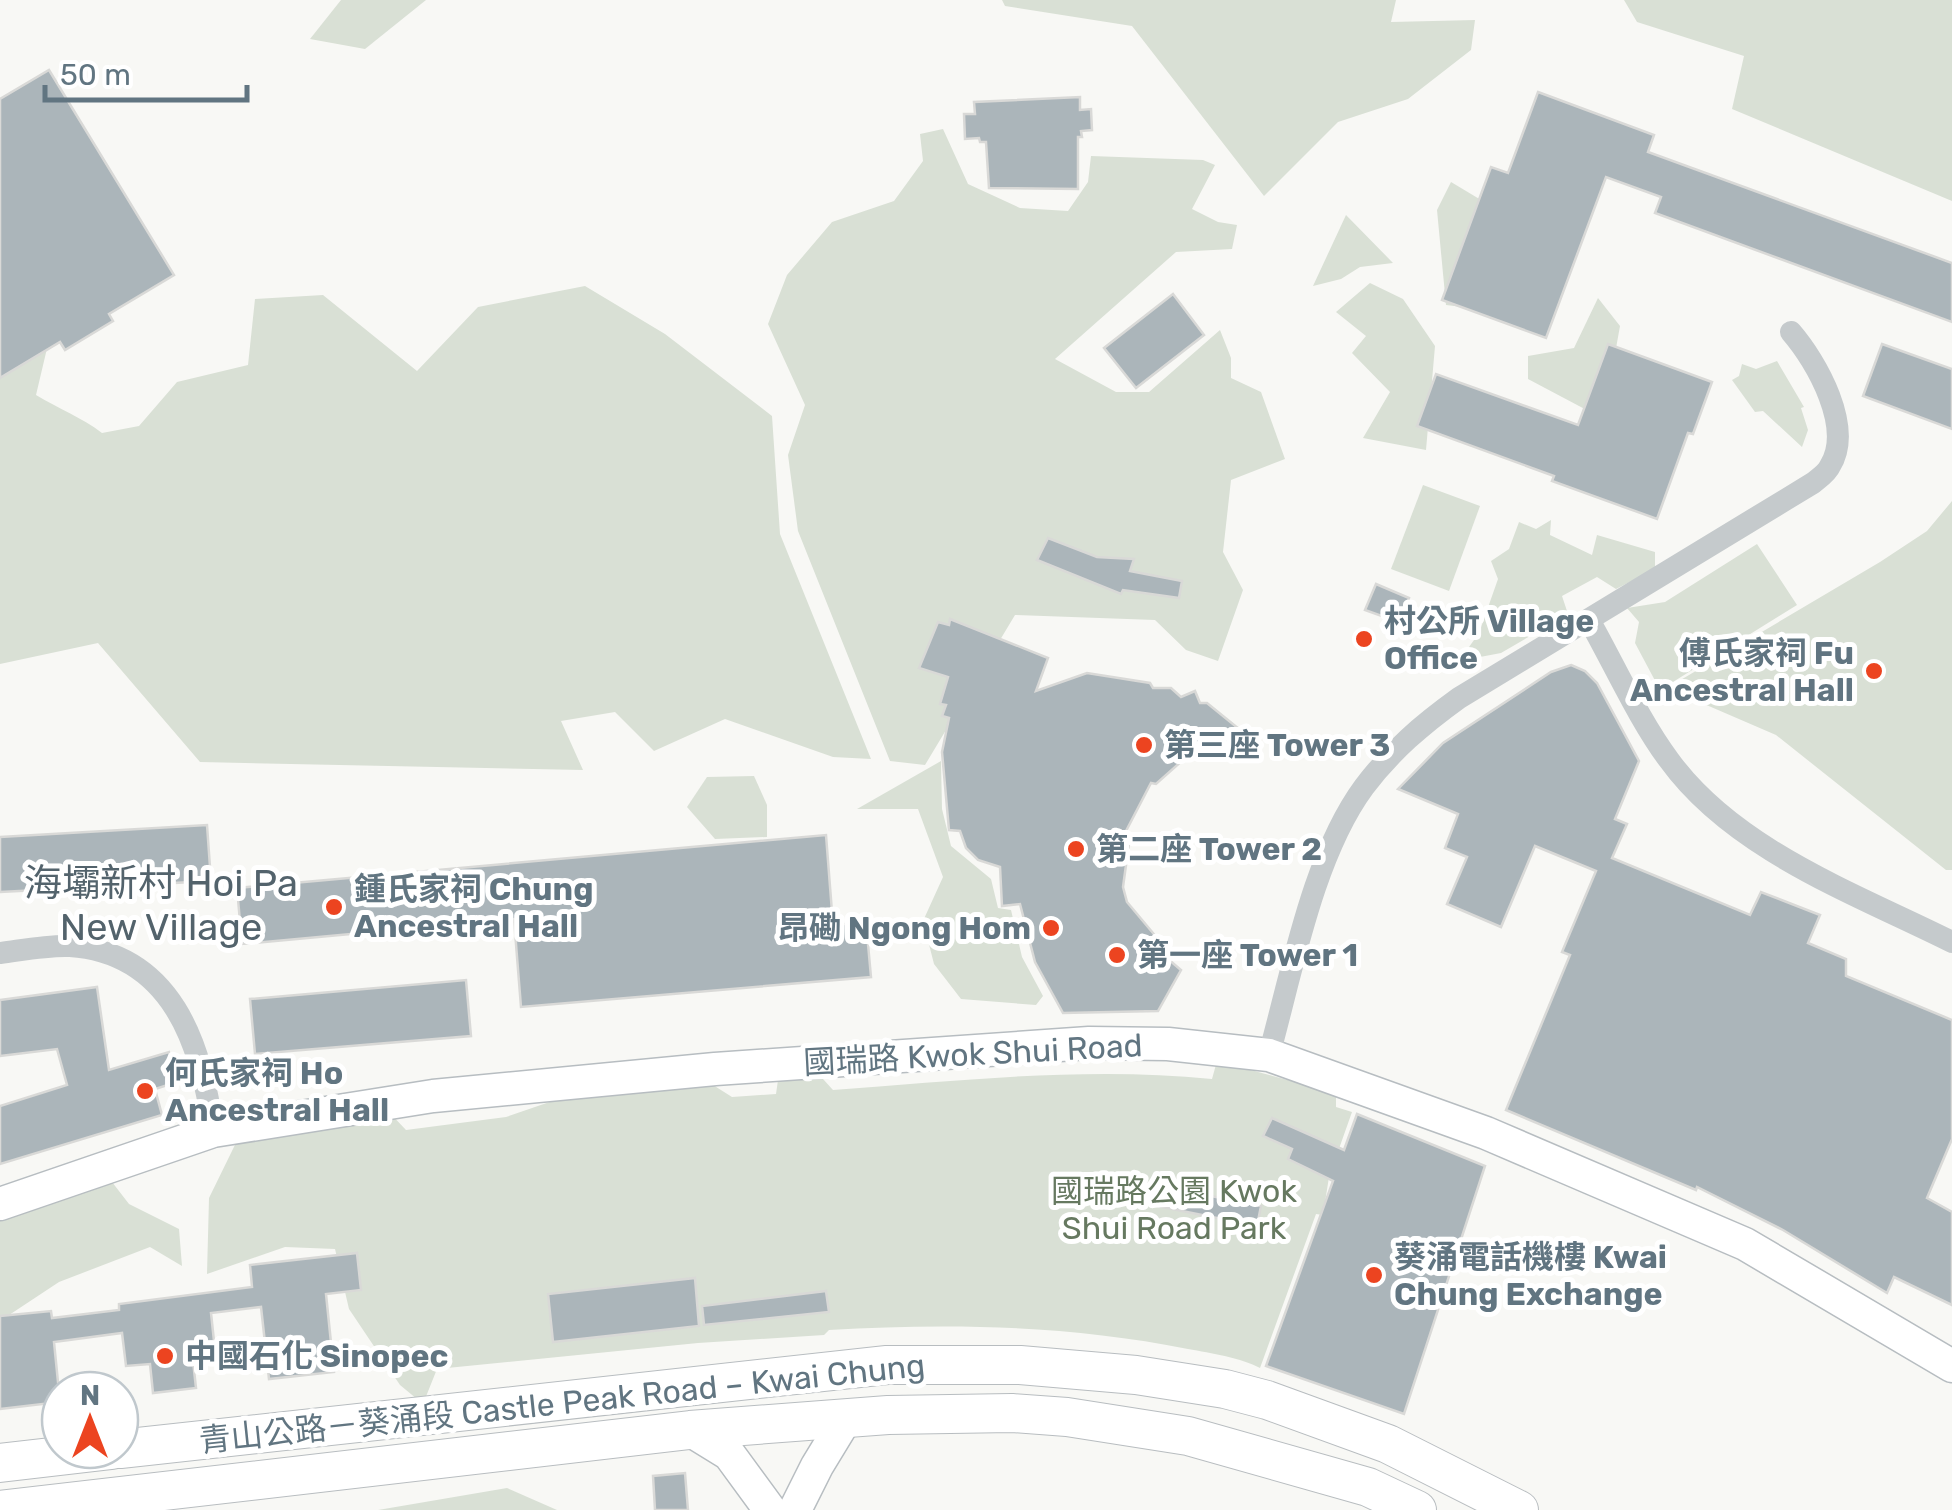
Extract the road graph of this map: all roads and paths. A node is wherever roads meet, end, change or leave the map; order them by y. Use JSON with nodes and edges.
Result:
{"nodes":[{"id":1,"x":1792,"y":332,"type":"dead end"},
{"id":2,"x":1588,"y":620,"type":"junction"},
{"id":3,"x":1952,"y":942,"type":"edge"},
{"id":4,"x":0,"y":953,"type":"edge"},
{"id":5,"x":1269,"y":1055,"type":"junction"},
{"id":6,"x":213,"y":1132,"type":"junction"},
{"id":7,"x":0,"y":1204,"type":"edge"},
{"id":8,"x":1952,"y":1366,"type":"edge"},
{"id":9,"x":846,"y":1420,"type":"junction"},
{"id":10,"x":690,"y":1430,"type":"junction"},
{"id":11,"x":140,"y":1447,"type":"edge"},
{"id":12,"x":40,"y":1458,"type":"edge"},
{"id":13,"x":0,"y":1463,"type":"edge"},
{"id":14,"x":0,"y":1510,"type":"edge"},
{"id":15,"x":770,"y":1510,"type":"edge"},
{"id":16,"x":795,"y":1510,"type":"edge"},
{"id":17,"x":1417,"y":1510,"type":"edge"},
{"id":18,"x":1518,"y":1510,"type":"edge"}],
"edges":[{"from":1,"to":2,"type":"street"},
{"from":2,"to":3,"type":"street"},
{"from":2,"to":5,"type":"street"},
{"from":4,"to":6,"type":"street"},
{"from":5,"to":6,"type":"street","name":"國瑞路 Kwok Shui Road"},
{"from":5,"to":8,"type":"street","name":"國瑞路 Kwok Shui Road"},
{"from":6,"to":7,"type":"street","name":"國瑞路 Kwok Shui Road"},
{"from":9,"to":10,"type":"main road","name":"青山公路－葵涌段 Castle Peak Road – Kwai Chung"},
{"from":9,"to":16,"type":"street"},
{"from":9,"to":17,"type":"main road","name":"青山公路－葵涌段 Castle Peak Road – Kwai Chung"},
{"from":10,"to":14,"type":"main road","name":"青山公路－葵涌段 Castle Peak Road – Kwai Chung"},
{"from":10,"to":15,"type":"street"},
{"from":11,"to":18,"type":"main road","name":"青山公路－葵涌段 Castle Peak Road – Kwai Chung"},
{"from":12,"to":13,"type":"main road"}]}
